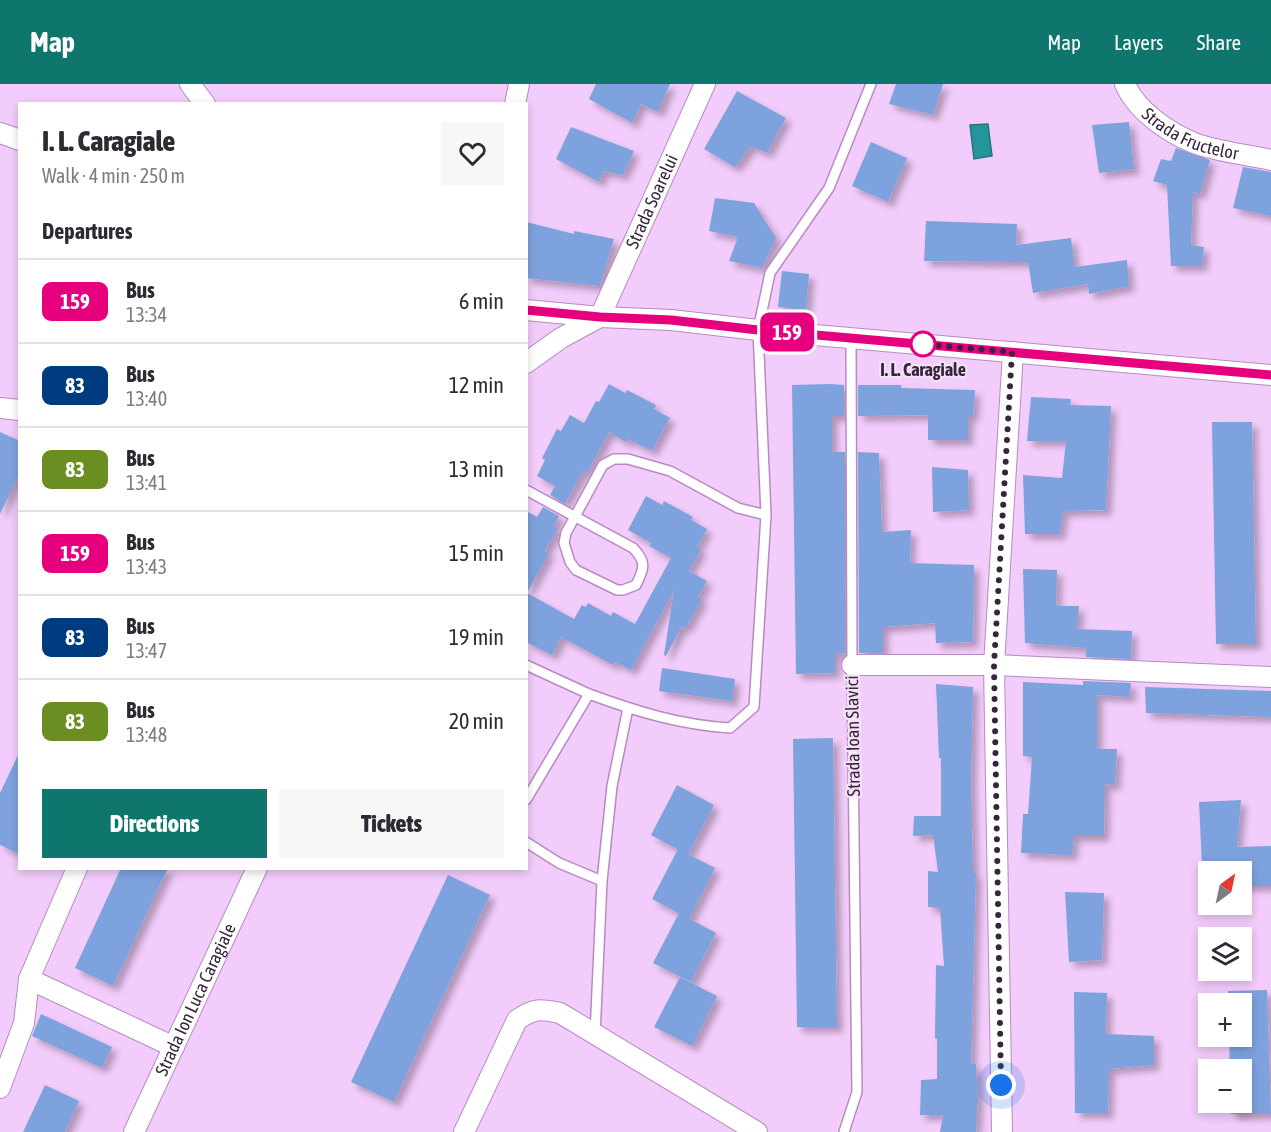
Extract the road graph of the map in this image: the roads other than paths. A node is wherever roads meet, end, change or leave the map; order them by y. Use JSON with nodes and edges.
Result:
{"nodes":[{"id":1,"x":190,"y":84,"type":"edge"},
{"id":2,"x":519,"y":84,"type":"edge"},
{"id":3,"x":705,"y":84,"type":"edge"},
{"id":4,"x":871,"y":84,"type":"edge"},
{"id":5,"x":1125,"y":84,"type":"edge"},
{"id":6,"x":204,"y":102,"type":"edge"},
{"id":7,"x":515,"y":102,"type":"edge"},
{"id":8,"x":0,"y":133,"type":"edge"},
{"id":9,"x":18,"y":139,"type":"edge"},
{"id":10,"x":1271,"y":160,"type":"edge"},
{"id":11,"x":528,"y":310,"type":"edge"},
{"id":12,"x":600,"y":317,"type":"junction"},
{"id":13,"x":758,"y":330,"type":"junction"},
{"id":14,"x":851,"y":338,"type":"junction"},
{"id":15,"x":1012,"y":352,"type":"junction"},
{"id":16,"x":528,"y":362,"type":"edge"},
{"id":17,"x":1271,"y":375,"type":"edge"},
{"id":18,"x":0,"y":408,"type":"edge"},
{"id":19,"x":18,"y":410,"type":"edge"},
{"id":20,"x":528,"y":491,"type":"edge"},
{"id":21,"x":766,"y":515,"type":"junction"},
{"id":22,"x":575,"y":517,"type":"junction"},
{"id":23,"x":852,"y":665,"type":"junction"},
{"id":24,"x":994,"y":665,"type":"junction"},
{"id":25,"x":528,"y":666,"type":"edge"},
{"id":26,"x":1271,"y":677,"type":"edge"},
{"id":27,"x":589,"y":694,"type":"junction"},
{"id":28,"x":628,"y":708,"type":"junction"},
{"id":29,"x":528,"y":797,"type":"edge"},
{"id":30,"x":528,"y":843,"type":"edge"},
{"id":31,"x":76,"y":870,"type":"edge"},
{"id":32,"x":256,"y":870,"type":"edge"},
{"id":33,"x":602,"y":881,"type":"junction"},
{"id":34,"x":29,"y":979,"type":"junction"},
{"id":35,"x":595,"y":1035,"type":"junction"},
{"id":36,"x":174,"y":1047,"type":"junction"},
{"id":37,"x":0,"y":1088,"type":"edge"},
{"id":38,"x":134,"y":1132,"type":"edge"},
{"id":39,"x":464,"y":1132,"type":"edge"},
{"id":40,"x":757,"y":1132,"type":"edge"},
{"id":41,"x":844,"y":1132,"type":"edge"},
{"id":42,"x":1002,"y":1132,"type":"edge"}],
"edges":[{"from":1,"to":6,"type":"street"},
{"from":2,"to":7,"type":"street"},
{"from":3,"to":12,"type":"street","name":"Strada Soarelui"},
{"from":4,"to":13,"type":"lane"},
{"from":5,"to":10,"type":"street","name":"Strada Fructelor"},
{"from":8,"to":9,"type":"street"},
{"from":11,"to":12,"type":"street"},
{"from":12,"to":13,"type":"street"},
{"from":12,"to":16,"type":"street"},
{"from":13,"to":14,"type":"street"},
{"from":13,"to":21,"type":"lane"},
{"from":14,"to":15,"type":"street"},
{"from":14,"to":23,"type":"lane","name":"Strada Ioan Slavici"},
{"from":15,"to":17,"type":"street"},
{"from":15,"to":24,"type":"street"},
{"from":18,"to":19,"type":"street"},
{"from":20,"to":22,"type":"lane"},
{"from":21,"to":22,"type":"lane"},
{"from":21,"to":28,"type":"lane"},
{"from":22,"to":22,"type":"lane"},
{"from":23,"to":24,"type":"street"},
{"from":23,"to":41,"type":"lane","name":"Strada Ioan Slavici"},
{"from":24,"to":26,"type":"street"},
{"from":24,"to":42,"type":"street"},
{"from":25,"to":27,"type":"lane"},
{"from":27,"to":28,"type":"lane"},
{"from":27,"to":29,"type":"lane"},
{"from":28,"to":33,"type":"lane"},
{"from":30,"to":33,"type":"lane"},
{"from":31,"to":34,"type":"street"},
{"from":32,"to":36,"type":"street","name":"Strada Ion Luca Caragiale"},
{"from":33,"to":35,"type":"lane"},
{"from":34,"to":36,"type":"street"},
{"from":34,"to":37,"type":"street"},
{"from":35,"to":39,"type":"street"},
{"from":35,"to":40,"type":"street"},
{"from":36,"to":38,"type":"street","name":"Strada Ion Luca Caragiale"}]}
